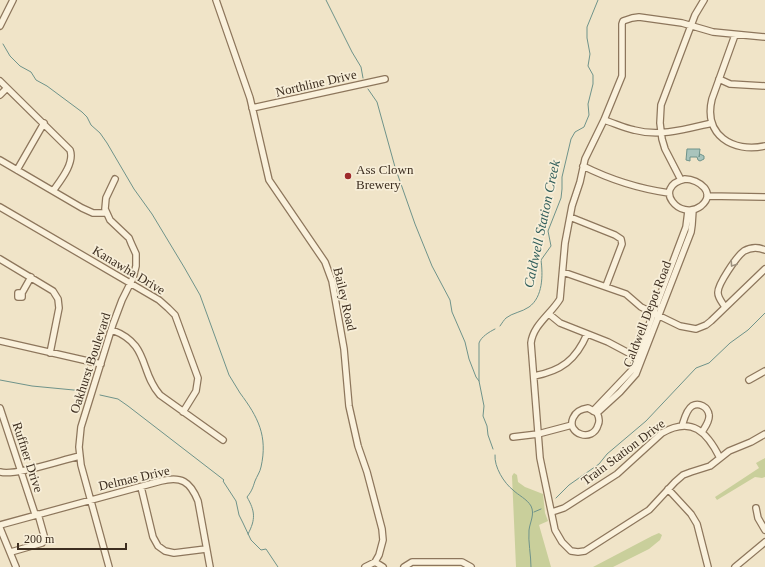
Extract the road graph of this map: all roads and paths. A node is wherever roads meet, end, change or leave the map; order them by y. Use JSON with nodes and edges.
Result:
{"nodes":[{"id":1,"x":12,"y":0,"type":"edge"},
{"id":2,"x":216,"y":0,"type":"edge"},
{"id":3,"x":704,"y":0,"type":"edge"},
{"id":4,"x":0,"y":26,"type":"edge"},
{"id":5,"x":692,"y":26,"type":"junction"},
{"id":6,"x":736,"y":35,"type":"junction"},
{"id":7,"x":765,"y":37,"type":"edge"},
{"id":8,"x":385,"y":79,"type":"dead end"},
{"id":9,"x":719,"y":79,"type":"junction"},
{"id":10,"x":0,"y":81,"type":"edge"},
{"id":11,"x":765,"y":86,"type":"edge"},
{"id":12,"x":7,"y":88,"type":"junction"},
{"id":13,"x":0,"y":95,"type":"edge"},
{"id":14,"x":252,"y":108,"type":"junction"},
{"id":15,"x":604,"y":120,"type":"junction"},
{"id":16,"x":44,"y":123,"type":"junction"},
{"id":17,"x":712,"y":123,"type":"junction"},
{"id":18,"x":661,"y":133,"type":"junction"},
{"id":19,"x":765,"y":146,"type":"edge"},
{"id":20,"x":0,"y":160,"type":"edge"},
{"id":21,"x":583,"y":166,"type":"junction"},
{"id":22,"x":17,"y":170,"type":"junction"},
{"id":23,"x":115,"y":179,"type":"dead end"},
{"id":24,"x":681,"y":180,"type":"junction"},
{"id":25,"x":53,"y":191,"type":"junction"},
{"id":26,"x":669,"y":194,"type":"junction"},
{"id":27,"x":707,"y":196,"type":"junction"},
{"id":28,"x":765,"y":197,"type":"edge"},
{"id":29,"x":0,"y":207,"type":"edge"},
{"id":30,"x":690,"y":210,"type":"junction"},
{"id":31,"x":106,"y":213,"type":"junction"},
{"id":32,"x":570,"y":217,"type":"junction"},
{"id":33,"x":765,"y":250,"type":"edge"},
{"id":34,"x":0,"y":259,"type":"edge"},
{"id":35,"x":765,"y":270,"type":"edge"},
{"id":36,"x":563,"y":272,"type":"junction"},
{"id":37,"x":31,"y":277,"type":"junction"},
{"id":38,"x":131,"y":284,"type":"junction"},
{"id":39,"x":606,"y":286,"type":"junction"},
{"id":40,"x":22,"y":292,"type":"dead end"},
{"id":41,"x":725,"y":307,"type":"junction"},
{"id":42,"x":549,"y":314,"type":"junction"},
{"id":43,"x":656,"y":314,"type":"junction"},
{"id":44,"x":112,"y":330,"type":"junction"},
{"id":45,"x":587,"y":334,"type":"junction"},
{"id":46,"x":0,"y":341,"type":"edge"},
{"id":47,"x":50,"y":353,"type":"junction"},
{"id":48,"x":639,"y":359,"type":"junction"},
{"id":49,"x":101,"y":364,"type":"junction"},
{"id":50,"x":765,"y":371,"type":"edge"},
{"id":51,"x":534,"y":376,"type":"junction"},
{"id":52,"x":750,"y":380,"type":"dead end"},
{"id":53,"x":0,"y":408,"type":"edge"},
{"id":54,"x":183,"y":412,"type":"junction"},
{"id":55,"x":595,"y":412,"type":"junction"},
{"id":56,"x":572,"y":425,"type":"junction"},
{"id":57,"x":682,"y":426,"type":"junction"},
{"id":58,"x":702,"y":432,"type":"junction"},
{"id":59,"x":538,"y":434,"type":"junction"},
{"id":60,"x":765,"y":434,"type":"edge"},
{"id":61,"x":513,"y":437,"type":"dead end"},
{"id":62,"x":223,"y":440,"type":"dead end"},
{"id":63,"x":80,"y":456,"type":"junction"},
{"id":64,"x":720,"y":458,"type":"junction"},
{"id":65,"x":21,"y":471,"type":"junction"},
{"id":66,"x":0,"y":472,"type":"edge"},
{"id":67,"x":140,"y":487,"type":"junction"},
{"id":68,"x":668,"y":489,"type":"junction"},
{"id":69,"x":90,"y":500,"type":"junction"},
{"id":70,"x":756,"y":508,"type":"dead end"},
{"id":71,"x":552,"y":512,"type":"junction"},
{"id":72,"x":37,"y":514,"type":"junction"},
{"id":73,"x":0,"y":524,"type":"edge"},
{"id":74,"x":0,"y":528,"type":"edge"},
{"id":75,"x":765,"y":530,"type":"edge"},
{"id":76,"x":765,"y":542,"type":"edge"},
{"id":77,"x":206,"y":549,"type":"junction"},
{"id":78,"x":11,"y":552,"type":"junction"},
{"id":79,"x":375,"y":562,"type":"junction"},
{"id":80,"x":446,"y":565,"type":"edge"},
{"id":81,"x":16,"y":567,"type":"edge"},
{"id":82,"x":109,"y":567,"type":"edge"},
{"id":83,"x":210,"y":567,"type":"edge"},
{"id":84,"x":365,"y":567,"type":"edge"},
{"id":85,"x":383,"y":567,"type":"edge"},
{"id":86,"x":404,"y":567,"type":"edge"},
{"id":87,"x":471,"y":567,"type":"edge"},
{"id":88,"x":708,"y":567,"type":"edge"},
{"id":89,"x":735,"y":567,"type":"edge"}],
"edges":[{"from":1,"to":4,"type":"street"},
{"from":2,"to":14,"type":"street","name":"Bailey Road"},
{"from":3,"to":5,"type":"street"},
{"from":5,"to":6,"type":"street"},
{"from":5,"to":15,"type":"street"},
{"from":5,"to":18,"type":"street"},
{"from":6,"to":7,"type":"street"},
{"from":6,"to":9,"type":"street"},
{"from":8,"to":14,"type":"street","name":"Northline Drive"},
{"from":9,"to":11,"type":"street"},
{"from":9,"to":17,"type":"street"},
{"from":10,"to":12,"type":"street"},
{"from":12,"to":13,"type":"street"},
{"from":12,"to":16,"type":"street"},
{"from":14,"to":79,"type":"street","name":"Bailey Road"},
{"from":15,"to":18,"type":"street"},
{"from":15,"to":21,"type":"street"},
{"from":16,"to":22,"type":"street"},
{"from":16,"to":25,"type":"street"},
{"from":17,"to":18,"type":"street"},
{"from":17,"to":19,"type":"street"},
{"from":18,"to":24,"type":"street"},
{"from":20,"to":22,"type":"street"},
{"from":21,"to":26,"type":"street"},
{"from":21,"to":32,"type":"street"},
{"from":22,"to":25,"type":"street"},
{"from":23,"to":31,"type":"street"},
{"from":24,"to":26,"type":"street"},
{"from":24,"to":27,"type":"street"},
{"from":25,"to":31,"type":"street"},
{"from":26,"to":30,"type":"street"},
{"from":27,"to":28,"type":"street"},
{"from":27,"to":30,"type":"street"},
{"from":29,"to":38,"type":"street","name":"Kanawha Drive"},
{"from":30,"to":43,"type":"street","name":"Caldwell Depot Road"},
{"from":31,"to":38,"type":"street","name":"Oakhurst Boulevard"},
{"from":32,"to":36,"type":"street"},
{"from":32,"to":39,"type":"street"},
{"from":33,"to":41,"type":"street","one_way":true},
{"from":34,"to":37,"type":"street"},
{"from":35,"to":41,"type":"street"},
{"from":36,"to":39,"type":"street"},
{"from":36,"to":42,"type":"street"},
{"from":37,"to":40,"type":"street"},
{"from":37,"to":47,"type":"street"},
{"from":38,"to":44,"type":"street","name":"Oakhurst Boulevard"},
{"from":38,"to":54,"type":"street","name":"Kanawha Drive"},
{"from":39,"to":43,"type":"street"},
{"from":41,"to":43,"type":"street"},
{"from":42,"to":45,"type":"street"},
{"from":42,"to":51,"type":"street"},
{"from":43,"to":48,"type":"street","name":"Caldwell Depot Road"},
{"from":44,"to":49,"type":"street","name":"Oakhurst Boulevard"},
{"from":44,"to":54,"type":"street"},
{"from":45,"to":48,"type":"street"},
{"from":45,"to":51,"type":"street"},
{"from":46,"to":47,"type":"street"},
{"from":47,"to":49,"type":"street"},
{"from":48,"to":55,"type":"street","name":"Caldwell Depot Road"},
{"from":49,"to":63,"type":"street","name":"Oakhurst Boulevard"},
{"from":50,"to":52,"type":"street"},
{"from":51,"to":59,"type":"street"},
{"from":53,"to":65,"type":"street","name":"Ruffner Drive"},
{"from":54,"to":62,"type":"street"},
{"from":55,"to":56,"type":"street"},
{"from":55,"to":56,"type":"street"},
{"from":56,"to":59,"type":"street"},
{"from":57,"to":58,"type":"street","name":"Train Station Drive"},
{"from":57,"to":58,"type":"street"},
{"from":57,"to":71,"type":"street","name":"Train Station Drive"},
{"from":58,"to":64,"type":"street"},
{"from":59,"to":61,"type":"street"},
{"from":59,"to":71,"type":"street"},
{"from":60,"to":64,"type":"street"},
{"from":63,"to":65,"type":"street"},
{"from":63,"to":69,"type":"street","name":"Oakhurst Boulevard"},
{"from":64,"to":68,"type":"street"},
{"from":65,"to":66,"type":"street"},
{"from":65,"to":72,"type":"street","name":"Ruffner Drive"},
{"from":67,"to":69,"type":"street","name":"Delmas Drive"},
{"from":67,"to":77,"type":"street"},
{"from":67,"to":77,"type":"street","name":"Delmas Drive"},
{"from":68,"to":71,"type":"street"},
{"from":68,"to":88,"type":"street"},
{"from":69,"to":72,"type":"street","name":"Delmas Drive"},
{"from":69,"to":82,"type":"street","name":"Oakhurst Boulevard"},
{"from":70,"to":75,"type":"street"},
{"from":72,"to":73,"type":"street","name":"Delmas Drive"},
{"from":72,"to":78,"type":"street","name":"Ruffner Drive"},
{"from":74,"to":78,"type":"street"},
{"from":76,"to":89,"type":"street"},
{"from":77,"to":83,"type":"street","name":"Delmas Drive"},
{"from":78,"to":81,"type":"street"},
{"from":79,"to":84,"type":"street"},
{"from":79,"to":85,"type":"street"},
{"from":80,"to":86,"type":"street"},
{"from":80,"to":87,"type":"street"}]}
